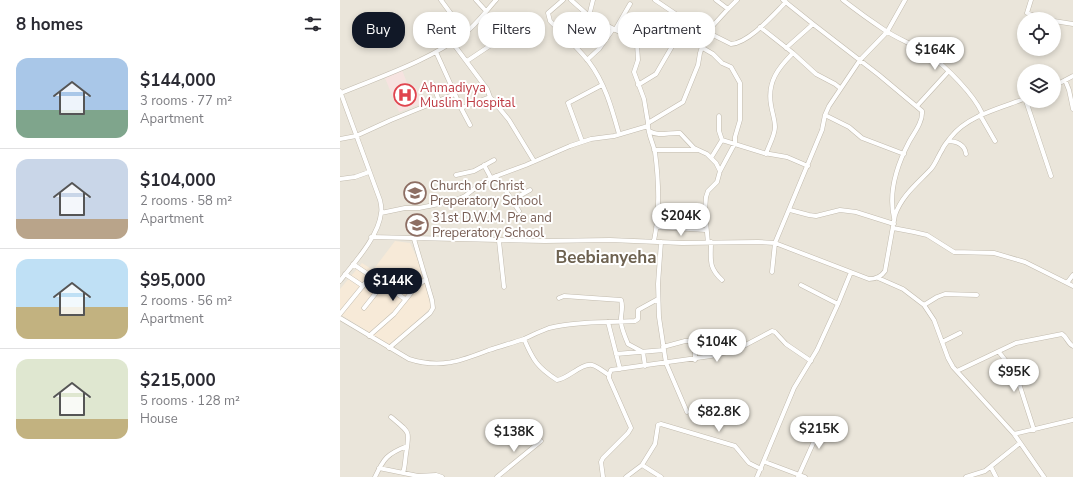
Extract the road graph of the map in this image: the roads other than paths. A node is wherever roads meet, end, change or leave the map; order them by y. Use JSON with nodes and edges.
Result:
{"nodes":[{"id":1,"x":441,"y":0,"type":"edge"},
{"id":2,"x":476,"y":0,"type":"edge"},
{"id":3,"x":496,"y":0,"type":"edge"},
{"id":4,"x":563,"y":0,"type":"edge"},
{"id":5,"x":571,"y":0,"type":"edge"},
{"id":6,"x":593,"y":0,"type":"edge"},
{"id":7,"x":655,"y":0,"type":"edge"},
{"id":8,"x":716,"y":0,"type":"edge"},
{"id":9,"x":736,"y":0,"type":"edge"},
{"id":10,"x":843,"y":0,"type":"edge"},
{"id":11,"x":898,"y":0,"type":"edge"},
{"id":12,"x":1030,"y":0,"type":"edge"},
{"id":13,"x":785,"y":1,"type":"edge"},
{"id":14,"x":904,"y":2,"type":"edge"},
{"id":15,"x":630,"y":4,"type":"dead end"},
{"id":16,"x":728,"y":9,"type":"junction"},
{"id":17,"x":486,"y":11,"type":"junction"},
{"id":18,"x":449,"y":12,"type":"edge"},
{"id":19,"x":584,"y":12,"type":"edge"},
{"id":20,"x":590,"y":12,"type":"edge"},
{"id":21,"x":673,"y":12,"type":"edge"},
{"id":22,"x":1027,"y":12,"type":"edge"},
{"id":23,"x":715,"y":23,"type":"edge"},
{"id":24,"x":1061,"y":23,"type":"edge"},
{"id":25,"x":813,"y":24,"type":"junction"},
{"id":26,"x":1073,"y":24,"type":"edge"},
{"id":27,"x":610,"y":27,"type":"edge"},
{"id":28,"x":760,"y":27,"type":"junction"},
{"id":29,"x":470,"y":29,"type":"edge"},
{"id":30,"x":614,"y":29,"type":"junction"},
{"id":31,"x":887,"y":32,"type":"junction"},
{"id":32,"x":715,"y":36,"type":"edge"},
{"id":33,"x":442,"y":48,"type":"edge"},
{"id":34,"x":456,"y":48,"type":"edge"},
{"id":35,"x":486,"y":48,"type":"edge"},
{"id":36,"x":671,"y":48,"type":"edge"},
{"id":37,"x":701,"y":48,"type":"edge"},
{"id":38,"x":703,"y":48,"type":"edge"},
{"id":39,"x":786,"y":48,"type":"junction"},
{"id":40,"x":436,"y":52,"type":"junction"},
{"id":41,"x":793,"y":53,"type":"junction"},
{"id":42,"x":587,"y":60,"type":"junction"},
{"id":43,"x":860,"y":60,"type":"junction"},
{"id":44,"x":466,"y":61,"type":"junction"},
{"id":45,"x":948,"y":72,"type":"junction"},
{"id":46,"x":1073,"y":76,"type":"edge"},
{"id":47,"x":1065,"y":80,"type":"junction"},
{"id":48,"x":1061,"y":82,"type":"edge"},
{"id":49,"x":433,"y":84,"type":"dead end"},
{"id":50,"x":602,"y":85,"type":"junction"},
{"id":51,"x":638,"y":85,"type":"junction"},
{"id":52,"x":840,"y":88,"type":"junction"},
{"id":53,"x":340,"y":92,"type":"edge"},
{"id":54,"x":455,"y":94,"type":"junction"},
{"id":55,"x":490,"y":97,"type":"junction"},
{"id":56,"x":440,"y":101,"type":"junction"},
{"id":57,"x":1017,"y":103,"type":"edge"},
{"id":58,"x":917,"y":106,"type":"junction"},
{"id":59,"x":462,"y":108,"type":"junction"},
{"id":60,"x":1028,"y":108,"type":"edge"},
{"id":61,"x":1073,"y":109,"type":"edge"},
{"id":62,"x":981,"y":114,"type":"junction"},
{"id":63,"x":825,"y":115,"type":"junction"},
{"id":64,"x":719,"y":116,"type":"dead end"},
{"id":65,"x":470,"y":125,"type":"dead end"},
{"id":66,"x":648,"y":126,"type":"junction"},
{"id":67,"x":619,"y":134,"type":"junction"},
{"id":68,"x":356,"y":136,"type":"junction"},
{"id":69,"x":340,"y":139,"type":"edge"},
{"id":70,"x":722,"y":140,"type":"junction"},
{"id":71,"x":582,"y":141,"type":"junction"},
{"id":72,"x":948,"y":141,"type":"junction"},
{"id":73,"x":995,"y":141,"type":"dead end"},
{"id":74,"x":735,"y":143,"type":"junction"},
{"id":75,"x":654,"y":150,"type":"junction"},
{"id":76,"x":700,"y":150,"type":"junction"},
{"id":77,"x":766,"y":154,"type":"junction"},
{"id":78,"x":904,"y":154,"type":"junction"},
{"id":79,"x":966,"y":154,"type":"dead end"},
{"id":80,"x":711,"y":158,"type":"junction"},
{"id":81,"x":494,"y":160,"type":"dead end"},
{"id":82,"x":534,"y":161,"type":"junction"},
{"id":83,"x":484,"y":165,"type":"junction"},
{"id":84,"x":808,"y":166,"type":"junction"},
{"id":85,"x":720,"y":171,"type":"junction"},
{"id":86,"x":369,"y":172,"type":"junction"},
{"id":87,"x":456,"y":175,"type":"dead end"},
{"id":88,"x":496,"y":176,"type":"junction"},
{"id":89,"x":1051,"y":176,"type":"dead end"},
{"id":90,"x":491,"y":178,"type":"junction"},
{"id":91,"x":340,"y":179,"type":"edge"},
{"id":92,"x":530,"y":190,"type":"dead end"},
{"id":93,"x":512,"y":200,"type":"junction"},
{"id":94,"x":790,"y":210,"type":"junction"},
{"id":95,"x":519,"y":211,"type":"dead end"},
{"id":96,"x":381,"y":213,"type":"junction"},
{"id":97,"x":894,"y":224,"type":"junction"},
{"id":98,"x":656,"y":227,"type":"junction"},
{"id":99,"x":706,"y":230,"type":"junction"},
{"id":100,"x":371,"y":237,"type":"junction"},
{"id":101,"x":414,"y":239,"type":"junction"},
{"id":102,"x":499,"y":241,"type":"junction"},
{"id":103,"x":654,"y":242,"type":"junction"},
{"id":104,"x":661,"y":242,"type":"junction"},
{"id":105,"x":710,"y":242,"type":"junction"},
{"id":106,"x":775,"y":243,"type":"junction"},
{"id":107,"x":353,"y":264,"type":"junction"},
{"id":108,"x":772,"y":272,"type":"dead end"},
{"id":109,"x":850,"y":272,"type":"junction"},
{"id":110,"x":345,"y":274,"type":"junction"},
{"id":111,"x":1073,"y":275,"type":"edge"},
{"id":112,"x":371,"y":276,"type":"junction"},
{"id":113,"x":878,"y":278,"type":"junction"},
{"id":114,"x":426,"y":279,"type":"junction"},
{"id":115,"x":722,"y":280,"type":"dead end"},
{"id":116,"x":340,"y":281,"type":"edge"},
{"id":117,"x":1067,"y":283,"type":"junction"},
{"id":118,"x":383,"y":284,"type":"junction"},
{"id":119,"x":801,"y":285,"type":"dead end"},
{"id":120,"x":363,"y":286,"type":"junction"},
{"id":121,"x":1073,"y":286,"type":"edge"},
{"id":122,"x":504,"y":287,"type":"dead end"},
{"id":123,"x":977,"y":295,"type":"dead end"},
{"id":124,"x":560,"y":298,"type":"dead end"},
{"id":125,"x":405,"y":299,"type":"junction"},
{"id":126,"x":658,"y":299,"type":"junction"},
{"id":127,"x":838,"y":304,"type":"junction"},
{"id":128,"x":924,"y":305,"type":"junction"},
{"id":129,"x":364,"y":308,"type":"dead end"},
{"id":130,"x":340,"y":314,"type":"edge"},
{"id":131,"x":340,"y":318,"type":"edge"},
{"id":132,"x":608,"y":322,"type":"junction"},
{"id":133,"x":620,"y":322,"type":"junction"},
{"id":134,"x":960,"y":332,"type":"dead end"},
{"id":135,"x":369,"y":336,"type":"junction"},
{"id":136,"x":524,"y":339,"type":"junction"},
{"id":137,"x":942,"y":342,"type":"junction"},
{"id":138,"x":1073,"y":346,"type":"edge"},
{"id":139,"x":389,"y":348,"type":"junction"},
{"id":140,"x":664,"y":349,"type":"junction"},
{"id":141,"x":643,"y":352,"type":"junction"},
{"id":142,"x":999,"y":352,"type":"junction"},
{"id":143,"x":616,"y":354,"type":"junction"},
{"id":144,"x":695,"y":360,"type":"junction"},
{"id":145,"x":811,"y":361,"type":"junction"},
{"id":146,"x":666,"y":363,"type":"junction"},
{"id":147,"x":645,"y":366,"type":"junction"},
{"id":148,"x":620,"y":369,"type":"junction"},
{"id":149,"x":957,"y":371,"type":"junction"},
{"id":150,"x":609,"y":375,"type":"junction"},
{"id":151,"x":686,"y":412,"type":"dead end"},
{"id":152,"x":391,"y":417,"type":"dead end"},
{"id":153,"x":824,"y":419,"type":"dead end"},
{"id":154,"x":1073,"y":420,"type":"edge"},
{"id":155,"x":1034,"y":430,"type":"junction"},
{"id":156,"x":1014,"y":434,"type":"junction"},
{"id":157,"x":541,"y":440,"type":"dead end"},
{"id":158,"x":1020,"y":443,"type":"junction"},
{"id":159,"x":407,"y":446,"type":"junction"},
{"id":160,"x":764,"y":462,"type":"junction"},
{"id":161,"x":642,"y":465,"type":"junction"},
{"id":162,"x":990,"y":467,"type":"junction"},
{"id":163,"x":379,"y":468,"type":"junction"},
{"id":164,"x":761,"y":469,"type":"junction"},
{"id":165,"x":403,"y":473,"type":"junction"},
{"id":166,"x":798,"y":476,"type":"edge"},
{"id":167,"x":375,"y":477,"type":"edge"},
{"id":168,"x":441,"y":477,"type":"edge"},
{"id":169,"x":497,"y":477,"type":"edge"},
{"id":170,"x":603,"y":477,"type":"edge"},
{"id":171,"x":626,"y":477,"type":"edge"},
{"id":172,"x":661,"y":477,"type":"edge"},
{"id":173,"x":757,"y":477,"type":"edge"},
{"id":174,"x":805,"y":477,"type":"edge"},
{"id":175,"x":966,"y":477,"type":"edge"},
{"id":176,"x":996,"y":477,"type":"edge"},
{"id":177,"x":1044,"y":477,"type":"edge"}],
"edges":[{"from":1,"to":18,"type":"street"},
{"from":2,"to":17,"type":"street"},
{"from":3,"to":17,"type":"street"},
{"from":4,"to":42,"type":"street"},
{"from":5,"to":19,"type":"street"},
{"from":6,"to":20,"type":"street"},
{"from":7,"to":21,"type":"street"},
{"from":8,"to":16,"type":"street"},
{"from":9,"to":16,"type":"street"},
{"from":10,"to":31,"type":"street"},
{"from":11,"to":14,"type":"street"},
{"from":12,"to":22,"type":"street"},
{"from":13,"to":25,"type":"street"},
{"from":13,"to":28,"type":"street"},
{"from":14,"to":31,"type":"street"},
{"from":15,"to":30,"type":"street"},
{"from":16,"to":23,"type":"street"},
{"from":17,"to":29,"type":"street"},
{"from":24,"to":26,"type":"street"},
{"from":25,"to":39,"type":"street"},
{"from":25,"to":43,"type":"street"},
{"from":27,"to":30,"type":"street"},
{"from":28,"to":32,"type":"street"},
{"from":28,"to":39,"type":"street"},
{"from":30,"to":42,"type":"street"},
{"from":30,"to":51,"type":"street"},
{"from":31,"to":43,"type":"street"},
{"from":31,"to":45,"type":"street"},
{"from":33,"to":40,"type":"street"},
{"from":34,"to":44,"type":"street"},
{"from":35,"to":44,"type":"street"},
{"from":36,"to":51,"type":"street"},
{"from":37,"to":66,"type":"street"},
{"from":38,"to":74,"type":"street"},
{"from":39,"to":41,"type":"street"},
{"from":40,"to":53,"type":"street"},
{"from":40,"to":54,"type":"street"},
{"from":41,"to":52,"type":"street"},
{"from":41,"to":77,"type":"street"},
{"from":42,"to":50,"type":"street"},
{"from":43,"to":52,"type":"street"},
{"from":43,"to":58,"type":"street"},
{"from":44,"to":55,"type":"street"},
{"from":45,"to":58,"type":"street"},
{"from":45,"to":62,"type":"street"},
{"from":46,"to":47,"type":"street"},
{"from":47,"to":48,"type":"street"},
{"from":47,"to":61,"type":"street"},
{"from":49,"to":56,"type":"street"},
{"from":50,"to":67,"type":"street"},
{"from":50,"to":71,"type":"street"},
{"from":51,"to":66,"type":"street"},
{"from":52,"to":63,"type":"street"},
{"from":53,"to":68,"type":"street"},
{"from":54,"to":56,"type":"street"},
{"from":54,"to":59,"type":"street"},
{"from":55,"to":59,"type":"street"},
{"from":55,"to":82,"type":"street"},
{"from":56,"to":68,"type":"street"},
{"from":57,"to":62,"type":"street"},
{"from":58,"to":78,"type":"street"},
{"from":59,"to":65,"type":"street"},
{"from":60,"to":89,"type":"street"},
{"from":62,"to":72,"type":"street"},
{"from":62,"to":73,"type":"street"},
{"from":63,"to":78,"type":"street"},
{"from":63,"to":84,"type":"street"},
{"from":64,"to":70,"type":"street"},
{"from":66,"to":67,"type":"street"},
{"from":66,"to":75,"type":"street"},
{"from":66,"to":76,"type":"street"},
{"from":67,"to":71,"type":"street"},
{"from":68,"to":69,"type":"street"},
{"from":68,"to":86,"type":"street"},
{"from":70,"to":74,"type":"street"},
{"from":70,"to":80,"type":"street"},
{"from":71,"to":82,"type":"street"},
{"from":72,"to":79,"type":"street"},
{"from":72,"to":97,"type":"street"},
{"from":74,"to":77,"type":"street"},
{"from":74,"to":85,"type":"street"},
{"from":75,"to":76,"type":"street"},
{"from":75,"to":98,"type":"street"},
{"from":76,"to":80,"type":"street"},
{"from":77,"to":84,"type":"street"},
{"from":78,"to":97,"type":"street"},
{"from":80,"to":85,"type":"street"},
{"from":81,"to":83,"type":"street"},
{"from":82,"to":88,"type":"street"},
{"from":83,"to":87,"type":"street"},
{"from":83,"to":90,"type":"street"},
{"from":84,"to":94,"type":"street"},
{"from":85,"to":99,"type":"street"},
{"from":86,"to":91,"type":"street"},
{"from":86,"to":96,"type":"street"},
{"from":88,"to":90,"type":"street"},
{"from":88,"to":93,"type":"street"},
{"from":90,"to":96,"type":"street"},
{"from":92,"to":93,"type":"street"},
{"from":93,"to":95,"type":"street"},
{"from":94,"to":97,"type":"street"},
{"from":94,"to":106,"type":"street"},
{"from":96,"to":100,"type":"street"},
{"from":97,"to":113,"type":"street"},
{"from":97,"to":117,"type":"street"},
{"from":98,"to":99,"type":"street"},
{"from":98,"to":103,"type":"street"},
{"from":99,"to":105,"type":"street"},
{"from":100,"to":101,"type":"street"},
{"from":100,"to":107,"type":"street"},
{"from":101,"to":102,"type":"street"},
{"from":101,"to":114,"type":"street"},
{"from":102,"to":103,"type":"street"},
{"from":102,"to":122,"type":"street"},
{"from":103,"to":104,"type":"street"},
{"from":104,"to":105,"type":"street"},
{"from":104,"to":126,"type":"street"},
{"from":105,"to":106,"type":"street"},
{"from":105,"to":115,"type":"street"},
{"from":106,"to":108,"type":"street"},
{"from":106,"to":109,"type":"street"},
{"from":107,"to":110,"type":"street"},
{"from":107,"to":112,"type":"street"},
{"from":109,"to":113,"type":"street"},
{"from":109,"to":127,"type":"street"},
{"from":110,"to":116,"type":"street"},
{"from":110,"to":120,"type":"street"},
{"from":111,"to":117,"type":"street"},
{"from":112,"to":118,"type":"street"},
{"from":112,"to":120,"type":"street"},
{"from":113,"to":128,"type":"street"},
{"from":114,"to":125,"type":"street"},
{"from":114,"to":139,"type":"street"},
{"from":117,"to":121,"type":"street"},
{"from":118,"to":125,"type":"street"},
{"from":118,"to":129,"type":"street"},
{"from":119,"to":127,"type":"street"},
{"from":120,"to":130,"type":"street"},
{"from":123,"to":128,"type":"street"},
{"from":124,"to":133,"type":"street"},
{"from":125,"to":135,"type":"street"},
{"from":126,"to":133,"type":"street"},
{"from":126,"to":140,"type":"street"},
{"from":127,"to":145,"type":"street"},
{"from":128,"to":137,"type":"street"},
{"from":131,"to":135,"type":"street"},
{"from":132,"to":133,"type":"street"},
{"from":132,"to":136,"type":"street"},
{"from":132,"to":143,"type":"street"},
{"from":133,"to":141,"type":"street"},
{"from":134,"to":137,"type":"street"},
{"from":135,"to":139,"type":"street"},
{"from":136,"to":139,"type":"street"},
{"from":136,"to":150,"type":"street"},
{"from":137,"to":149,"type":"street"},
{"from":138,"to":142,"type":"street"},
{"from":140,"to":141,"type":"street"},
{"from":140,"to":144,"type":"street"},
{"from":140,"to":146,"type":"street"},
{"from":141,"to":143,"type":"street"},
{"from":141,"to":147,"type":"street"},
{"from":142,"to":149,"type":"street"},
{"from":142,"to":155,"type":"street"},
{"from":143,"to":148,"type":"street"},
{"from":144,"to":145,"type":"street"},
{"from":144,"to":146,"type":"street"},
{"from":145,"to":160,"type":"street"},
{"from":146,"to":147,"type":"street"},
{"from":146,"to":151,"type":"street"},
{"from":147,"to":148,"type":"street"},
{"from":148,"to":150,"type":"street"},
{"from":149,"to":156,"type":"street"},
{"from":150,"to":170,"type":"street"},
{"from":152,"to":159,"type":"street"},
{"from":153,"to":166,"type":"street"},
{"from":154,"to":155,"type":"street"},
{"from":155,"to":156,"type":"street"},
{"from":156,"to":158,"type":"street"},
{"from":157,"to":169,"type":"street"},
{"from":158,"to":162,"type":"street"},
{"from":158,"to":177,"type":"street"},
{"from":159,"to":163,"type":"street"},
{"from":159,"to":165,"type":"street"},
{"from":160,"to":164,"type":"street"},
{"from":160,"to":166,"type":"street"},
{"from":161,"to":164,"type":"street"},
{"from":161,"to":171,"type":"street"},
{"from":161,"to":172,"type":"street"},
{"from":162,"to":175,"type":"street"},
{"from":162,"to":176,"type":"street"},
{"from":163,"to":165,"type":"street"},
{"from":163,"to":167,"type":"street"},
{"from":164,"to":173,"type":"street"},
{"from":165,"to":168,"type":"street"},
{"from":166,"to":174,"type":"street"}]}
